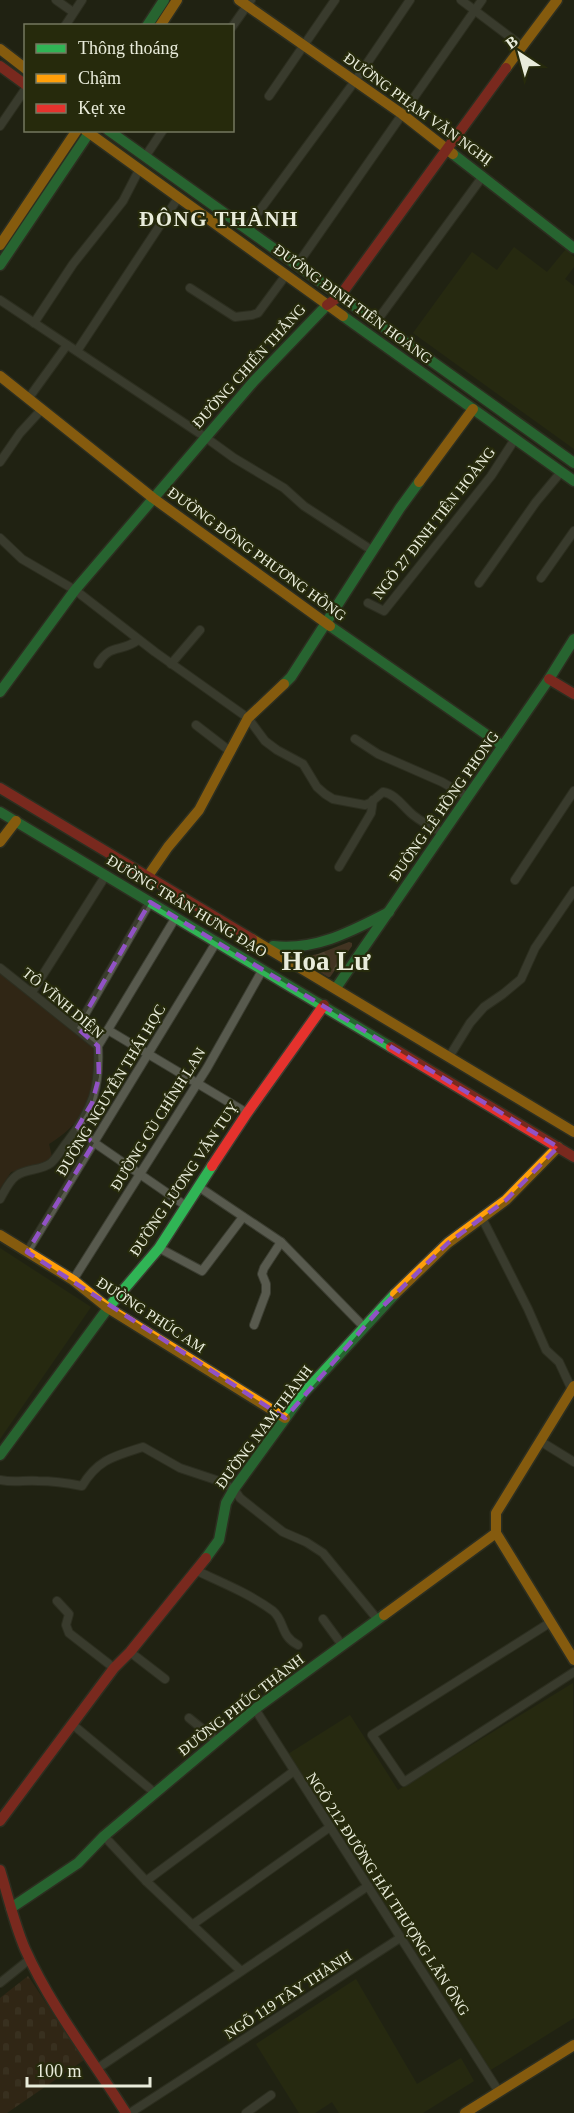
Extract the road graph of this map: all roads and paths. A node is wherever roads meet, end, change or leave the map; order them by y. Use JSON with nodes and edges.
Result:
{"nodes":[{"id":1,"x":56,"y":0,"type":"edge"},
{"id":2,"x":82,"y":0,"type":"edge"},
{"id":3,"x":164,"y":0,"type":"edge"},
{"id":4,"x":177,"y":0,"type":"edge"},
{"id":5,"x":335,"y":0,"type":"edge"},
{"id":6,"x":410,"y":0,"type":"edge"},
{"id":7,"x":460,"y":0,"type":"edge"},
{"id":8,"x":482,"y":0,"type":"edge"},
{"id":9,"x":557,"y":0,"type":"edge"},
{"id":10,"x":246,"y":2,"type":"edge"},
{"id":11,"x":474,"y":10,"type":"junction"},
{"id":12,"x":73,"y":12,"type":"junction"},
{"id":13,"x":66,"y":24,"type":"edge"},
{"id":14,"x":148,"y":24,"type":"edge"},
{"id":15,"x":161,"y":24,"type":"edge"},
{"id":16,"x":234,"y":24,"type":"edge"},
{"id":17,"x":304,"y":45,"type":"junction"},
{"id":18,"x":522,"y":46,"type":"junction"},
{"id":19,"x":0,"y":49,"type":"edge"},
{"id":20,"x":0,"y":66,"type":"edge"},
{"id":21,"x":24,"y":67,"type":"edge"},
{"id":22,"x":355,"y":81,"type":"junction"},
{"id":23,"x":24,"y":85,"type":"edge"},
{"id":24,"x":24,"y":90,"type":"edge"},
{"id":25,"x":269,"y":96,"type":"dead end"},
{"id":26,"x":402,"y":114,"type":"junction"},
{"id":27,"x":0,"y":126,"type":"edge"},
{"id":28,"x":76,"y":132,"type":"edge"},
{"id":29,"x":88,"y":132,"type":"edge"},
{"id":30,"x":111,"y":132,"type":"edge"},
{"id":31,"x":162,"y":132,"type":"edge"},
{"id":32,"x":447,"y":147,"type":"junction"},
{"id":33,"x":145,"y":157,"type":"junction"},
{"id":34,"x":139,"y":170,"type":"junction"},
{"id":35,"x":483,"y":176,"type":"junction"},
{"id":36,"x":178,"y":198,"type":"junction"},
{"id":37,"x":242,"y":226,"type":"junction"},
{"id":38,"x":230,"y":235,"type":"junction"},
{"id":39,"x":0,"y":245,"type":"edge"},
{"id":40,"x":574,"y":248,"type":"edge"},
{"id":41,"x":0,"y":265,"type":"edge"},
{"id":42,"x":297,"y":265,"type":"junction"},
{"id":43,"x":286,"y":275,"type":"junction"},
{"id":44,"x":190,"y":288,"type":"dead end"},
{"id":45,"x":340,"y":296,"type":"junction"},
{"id":46,"x":0,"y":300,"type":"edge"},
{"id":47,"x":328,"y":305,"type":"junction"},
{"id":48,"x":376,"y":322,"type":"junction"},
{"id":49,"x":34,"y":323,"type":"junction"},
{"id":50,"x":67,"y":345,"type":"junction"},
{"id":51,"x":77,"y":351,"type":"junction"},
{"id":52,"x":0,"y":376,"type":"edge"},
{"id":53,"x":457,"y":380,"type":"junction"},
{"id":54,"x":448,"y":391,"type":"junction"},
{"id":55,"x":28,"y":399,"type":"junction"},
{"id":56,"x":42,"y":409,"type":"junction"},
{"id":57,"x":474,"y":409,"type":"junction"},
{"id":58,"x":205,"y":437,"type":"junction"},
{"id":59,"x":515,"y":439,"type":"junction"},
{"id":60,"x":0,"y":462,"type":"edge"},
{"id":61,"x":574,"y":463,"type":"edge"},
{"id":62,"x":561,"y":472,"type":"junction"},
{"id":63,"x":574,"y":481,"type":"edge"},
{"id":64,"x":153,"y":498,"type":"junction"},
{"id":65,"x":574,"y":531,"type":"edge"},
{"id":66,"x":1,"y":540,"type":"edge"},
{"id":67,"x":373,"y":551,"type":"junction"},
{"id":68,"x":541,"y":578,"type":"dead end"},
{"id":69,"x":479,"y":583,"type":"dead end"},
{"id":70,"x":75,"y":590,"type":"junction"},
{"id":71,"x":368,"y":603,"type":"dead end"},
{"id":72,"x":326,"y":623,"type":"junction"},
{"id":73,"x":200,"y":630,"type":"dead end"},
{"id":74,"x":574,"y":639,"type":"edge"},
{"id":75,"x":138,"y":640,"type":"junction"},
{"id":76,"x":98,"y":664,"type":"dead end"},
{"id":77,"x":171,"y":664,"type":"junction"},
{"id":78,"x":549,"y":679,"type":"junction"},
{"id":79,"x":0,"y":692,"type":"edge"},
{"id":80,"x":574,"y":694,"type":"edge"},
{"id":81,"x":248,"y":718,"type":"junction"},
{"id":82,"x":196,"y":725,"type":"dead end"},
{"id":83,"x":355,"y":739,"type":"dead end"},
{"id":84,"x":503,"y":746,"type":"junction"},
{"id":85,"x":231,"y":752,"type":"junction"},
{"id":86,"x":0,"y":788,"type":"edge"},
{"id":87,"x":574,"y":791,"type":"edge"},
{"id":88,"x":468,"y":797,"type":"junction"},
{"id":89,"x":374,"y":800,"type":"junction"},
{"id":90,"x":0,"y":812,"type":"edge"},
{"id":91,"x":16,"y":821,"type":"junction"},
{"id":92,"x":443,"y":833,"type":"junction"},
{"id":93,"x":0,"y":842,"type":"edge"},
{"id":94,"x":339,"y":867,"type":"dead end"},
{"id":95,"x":106,"y":875,"type":"junction"},
{"id":96,"x":148,"y":876,"type":"junction"},
{"id":97,"x":515,"y":880,"type":"dead end"},
{"id":98,"x":574,"y":891,"type":"edge"},
{"id":99,"x":150,"y":902,"type":"junction"},
{"id":100,"x":389,"y":912,"type":"junction"},
{"id":101,"x":176,"y":917,"type":"junction"},
{"id":102,"x":216,"y":941,"type":"junction"},
{"id":103,"x":261,"y":944,"type":"junction"},
{"id":104,"x":0,"y":968,"type":"edge"},
{"id":105,"x":263,"y":969,"type":"junction"},
{"id":106,"x":336,"y":988,"type":"junction"},
{"id":107,"x":32,"y":992,"type":"junction"},
{"id":108,"x":324,"y":1005,"type":"junction"},
{"id":109,"x":77,"y":1028,"type":"junction"},
{"id":110,"x":108,"y":1030,"type":"junction"},
{"id":111,"x":98,"y":1046,"type":"junction"},
{"id":112,"x":148,"y":1054,"type":"junction"},
{"id":113,"x":449,"y":1057,"type":"junction"},
{"id":114,"x":197,"y":1083,"type":"junction"},
{"id":115,"x":247,"y":1113,"type":"junction"},
{"id":116,"x":76,"y":1130,"type":"junction"},
{"id":117,"x":574,"y":1132,"type":"edge"},
{"id":118,"x":94,"y":1143,"type":"junction"},
{"id":119,"x":558,"y":1147,"type":"junction"},
{"id":120,"x":574,"y":1157,"type":"edge"},
{"id":121,"x":140,"y":1174,"type":"junction"},
{"id":122,"x":199,"y":1186,"type":"junction"},
{"id":123,"x":0,"y":1199,"type":"edge"},
{"id":124,"x":186,"y":1206,"type":"junction"},
{"id":125,"x":243,"y":1217,"type":"junction"},
{"id":126,"x":482,"y":1218,"type":"junction"},
{"id":127,"x":0,"y":1235,"type":"edge"},
{"id":128,"x":281,"y":1242,"type":"junction"},
{"id":129,"x":159,"y":1248,"type":"junction"},
{"id":130,"x":27,"y":1252,"type":"junction"},
{"id":131,"x":73,"y":1280,"type":"junction"},
{"id":132,"x":108,"y":1308,"type":"junction"},
{"id":133,"x":254,"y":1325,"type":"dead end"},
{"id":134,"x":364,"y":1327,"type":"junction"},
{"id":135,"x":573,"y":1388,"type":"edge"},
{"id":136,"x":285,"y":1418,"type":"junction"},
{"id":137,"x":540,"y":1441,"type":"junction"},
{"id":138,"x":0,"y":1455,"type":"edge"},
{"id":139,"x":574,"y":1462,"type":"edge"},
{"id":140,"x":0,"y":1480,"type":"edge"},
{"id":141,"x":234,"y":1489,"type":"junction"},
{"id":142,"x":496,"y":1533,"type":"junction"},
{"id":143,"x":196,"y":1571,"type":"junction"},
{"id":144,"x":57,"y":1601,"type":"dead end"},
{"id":145,"x":323,"y":1619,"type":"dead end"},
{"id":146,"x":378,"y":1620,"type":"junction"},
{"id":147,"x":551,"y":1622,"type":"junction"},
{"id":148,"x":570,"y":1644,"type":"edge"},
{"id":149,"x":298,"y":1645,"type":"dead end"},
{"id":150,"x":342,"y":1645,"type":"junction"},
{"id":151,"x":130,"y":1652,"type":"junction"},
{"id":152,"x":574,"y":1660,"type":"edge"},
{"id":153,"x":114,"y":1668,"type":"junction"},
{"id":154,"x":574,"y":1672,"type":"edge"},
{"id":155,"x":165,"y":1679,"type":"dead end"},
{"id":156,"x":255,"y":1709,"type":"junction"},
{"id":157,"x":189,"y":1718,"type":"dead end"},
{"id":158,"x":72,"y":1724,"type":"junction"},
{"id":159,"x":216,"y":1740,"type":"junction"},
{"id":160,"x":294,"y":1771,"type":"junction"},
{"id":161,"x":155,"y":1793,"type":"junction"},
{"id":162,"x":0,"y":1821,"type":"edge"},
{"id":163,"x":330,"y":1827,"type":"junction"},
{"id":164,"x":104,"y":1836,"type":"junction"},
{"id":165,"x":0,"y":1870,"type":"edge"},
{"id":166,"x":146,"y":1881,"type":"junction"},
{"id":167,"x":368,"y":1886,"type":"junction"},
{"id":168,"x":11,"y":1908,"type":"junction"},
{"id":169,"x":192,"y":1925,"type":"junction"},
{"id":170,"x":400,"y":1938,"type":"junction"},
{"id":171,"x":30,"y":1959,"type":"junction"},
{"id":172,"x":242,"y":1971,"type":"junction"},
{"id":173,"x":0,"y":1983,"type":"edge"},
{"id":174,"x":574,"y":2045,"type":"edge"},
{"id":175,"x":98,"y":2068,"type":"junction"},
{"id":176,"x":499,"y":2092,"type":"junction"},
{"id":177,"x":271,"y":2096,"type":"dead end"},
{"id":178,"x":128,"y":2113,"type":"edge"},
{"id":179,"x":246,"y":2113,"type":"edge"},
{"id":180,"x":465,"y":2113,"type":"edge"}],
"edges":[{"from":1,"to":12,"type":"street"},
{"from":2,"to":12,"type":"street"},
{"from":3,"to":14,"type":"main road"},
{"from":4,"to":15,"type":"main road"},
{"from":5,"to":17,"type":"street"},
{"from":6,"to":22,"type":"street"},
{"from":7,"to":11,"type":"street"},
{"from":8,"to":11,"type":"street"},
{"from":9,"to":18,"type":"main road","name":"ĐƯỜNG CHIẾN THẮNG"},
{"from":10,"to":16,"type":"street"},
{"from":10,"to":17,"type":"main road","name":"ĐƯỜNG PHẠM VĂN NGHỊ"},
{"from":11,"to":18,"type":"street"},
{"from":11,"to":26,"type":"street"},
{"from":12,"to":13,"type":"street"},
{"from":17,"to":22,"type":"main road","name":"ĐƯỜNG PHẠM VĂN NGHỊ"},
{"from":17,"to":25,"type":"street"},
{"from":18,"to":32,"type":"main road","name":"ĐƯỜNG CHIẾN THẮNG"},
{"from":19,"to":21,"type":"main road"},
{"from":20,"to":23,"type":"main road"},
{"from":22,"to":26,"type":"main road","name":"ĐƯỜNG PHẠM VĂN NGHỊ"},
{"from":22,"to":37,"type":"street"},
{"from":24,"to":27,"type":"street"},
{"from":26,"to":32,"type":"main road","name":"ĐƯỜNG PHẠM VĂN NGHỊ"},
{"from":26,"to":42,"type":"street"},
{"from":28,"to":39,"type":"main road"},
{"from":29,"to":34,"type":"main road","name":"ĐƯỚNG ĐINH TIÊN HOÀNG"},
{"from":29,"to":41,"type":"main road"},
{"from":30,"to":33,"type":"main road","name":"ĐƯỚNG ĐINH TIÊN HOÀNG"},
{"from":31,"to":33,"type":"street"},
{"from":32,"to":35,"type":"main road","name":"ĐƯỜNG PHẠM VĂN NGHỊ"},
{"from":32,"to":45,"type":"main road","name":"ĐƯỜNG CHIẾN THẮNG"},
{"from":33,"to":37,"type":"main road","name":"ĐƯỚNG ĐINH TIÊN HOÀNG"},
{"from":34,"to":36,"type":"main road","name":"ĐƯỚNG ĐINH TIÊN HOÀNG"},
{"from":34,"to":49,"type":"street"},
{"from":35,"to":40,"type":"main road","name":"ĐƯỜNG PHẠM VĂN NGHỊ"},
{"from":35,"to":48,"type":"street"},
{"from":36,"to":38,"type":"main road","name":"ĐƯỚNG ĐINH TIÊN HOÀNG"},
{"from":36,"to":51,"type":"street"},
{"from":37,"to":38,"type":"main road"},
{"from":37,"to":42,"type":"main road","name":"ĐƯỚNG ĐINH TIÊN HOÀNG"},
{"from":38,"to":43,"type":"main road","name":"ĐƯỚNG ĐINH TIÊN HOÀNG"},
{"from":42,"to":45,"type":"main road","name":"ĐƯỚNG ĐINH TIÊN HOÀNG"},
{"from":43,"to":44,"type":"street"},
{"from":43,"to":47,"type":"main road","name":"ĐƯỚNG ĐINH TIÊN HOÀNG"},
{"from":45,"to":47,"type":"main road","name":"ĐƯỜNG CHIẾN THẮNG"},
{"from":45,"to":48,"type":"main road","name":"ĐƯỚNG ĐINH TIÊN HOÀNG"},
{"from":46,"to":49,"type":"street"},
{"from":47,"to":54,"type":"main road","name":"ĐƯỚNG ĐINH TIÊN HOÀNG"},
{"from":47,"to":58,"type":"main road","name":"ĐƯỜNG CHIẾN THẮNG"},
{"from":48,"to":53,"type":"main road","name":"ĐƯỚNG ĐINH TIÊN HOÀNG"},
{"from":49,"to":50,"type":"street"},
{"from":50,"to":51,"type":"street"},
{"from":50,"to":55,"type":"street"},
{"from":51,"to":58,"type":"street"},
{"from":52,"to":55,"type":"main road","name":"ĐƯỜNG ĐÔNG PHƯƠNG HỒNG"},
{"from":53,"to":54,"type":"main road"},
{"from":53,"to":61,"type":"main road","name":"ĐƯỚNG ĐINH TIÊN HOÀNG"},
{"from":54,"to":57,"type":"main road","name":"ĐƯỚNG ĐINH TIÊN HOÀNG"},
{"from":55,"to":56,"type":"main road","name":"ĐƯỜNG ĐÔNG PHƯƠNG HỒNG"},
{"from":56,"to":60,"type":"street"},
{"from":56,"to":64,"type":"main road","name":"ĐƯỜNG ĐÔNG PHƯƠNG HỒNG"},
{"from":57,"to":59,"type":"main road","name":"ĐƯỚNG ĐINH TIÊN HOÀNG"},
{"from":57,"to":67,"type":"main road"},
{"from":58,"to":64,"type":"main road","name":"ĐƯỜNG CHIẾN THẮNG"},
{"from":58,"to":67,"type":"street"},
{"from":59,"to":62,"type":"main road","name":"ĐƯỚNG ĐINH TIÊN HOÀNG"},
{"from":59,"to":71,"type":"street","name":"NGÕ 27 ĐINH TIÊN HOÀNG"},
{"from":62,"to":63,"type":"main road","name":"ĐƯỚNG ĐINH TIÊN HOÀNG"},
{"from":62,"to":69,"type":"street"},
{"from":64,"to":70,"type":"main road","name":"ĐƯỜNG CHIẾN THẮNG"},
{"from":64,"to":72,"type":"main road","name":"ĐƯỜNG ĐÔNG PHƯƠNG HỒNG"},
{"from":65,"to":68,"type":"street"},
{"from":66,"to":70,"type":"street"},
{"from":67,"to":72,"type":"main road"},
{"from":70,"to":75,"type":"street"},
{"from":70,"to":79,"type":"main road","name":"ĐƯỜNG CHIẾN THẮNG"},
{"from":72,"to":81,"type":"main road"},
{"from":72,"to":84,"type":"main road","name":"ĐƯỜNG ĐÔNG PHƯƠNG HỒNG"},
{"from":73,"to":77,"type":"street"},
{"from":74,"to":78,"type":"main road","name":"ĐUỜNG LÊ HỒNG PHONG"},
{"from":75,"to":76,"type":"street"},
{"from":75,"to":77,"type":"street"},
{"from":77,"to":81,"type":"street"},
{"from":78,"to":80,"type":"main road"},
{"from":78,"to":84,"type":"main road","name":"ĐUỜNG LÊ HỒNG PHONG"},
{"from":81,"to":85,"type":"main road"},
{"from":81,"to":89,"type":"street"},
{"from":82,"to":85,"type":"street"},
{"from":83,"to":88,"type":"street"},
{"from":84,"to":88,"type":"main road","name":"ĐUỜNG LÊ HỒNG PHONG"},
{"from":85,"to":96,"type":"main road"},
{"from":86,"to":96,"type":"main road","name":"ĐƯỜNG TRÂN HƯNG ĐẠO"},
{"from":87,"to":97,"type":"street"},
{"from":88,"to":92,"type":"main road","name":"ĐUỜNG LÊ HỒNG PHONG"},
{"from":89,"to":92,"type":"street"},
{"from":89,"to":94,"type":"street"},
{"from":90,"to":91,"type":"main road","name":"ĐƯỜNG TRÂN HƯNG ĐẠO"},
{"from":91,"to":93,"type":"main road"},
{"from":91,"to":95,"type":"main road","name":"ĐƯỜNG TRÂN HƯNG ĐẠO"},
{"from":92,"to":100,"type":"main road","name":"ĐUỜNG LÊ HỒNG PHONG"},
{"from":95,"to":99,"type":"main road","name":"ĐƯỜNG TRÂN HƯNG ĐẠO"},
{"from":95,"to":107,"type":"street"},
{"from":96,"to":103,"type":"main road","name":"ĐƯỜNG TRÂN HƯNG ĐẠO"},
{"from":98,"to":113,"type":"street"},
{"from":99,"to":101,"type":"main road","name":"ĐƯỜNG TRÂN HƯNG ĐẠO"},
{"from":99,"to":109,"type":"street"},
{"from":100,"to":103,"type":"main road"},
{"from":100,"to":106,"type":"main road","name":"ĐUỜNG LÊ HỒNG PHONG"},
{"from":101,"to":102,"type":"main road","name":"ĐƯỜNG TRÂN HƯNG ĐẠO"},
{"from":101,"to":110,"type":"street"},
{"from":102,"to":105,"type":"main road","name":"ĐƯỜNG TRÂN HƯNG ĐẠO"},
{"from":102,"to":112,"type":"street","name":"ĐƯỜNG NGUYỄN THÁI HỌC"},
{"from":103,"to":106,"type":"main road","name":"ĐƯỜNG TRÂN HƯNG ĐẠO"},
{"from":104,"to":107,"type":"street","name":"TÔ VĨNH DIỆN"},
{"from":105,"to":108,"type":"main road","name":"ĐƯỜNG TRÂN HƯNG ĐẠO"},
{"from":105,"to":114,"type":"street","name":"ĐƯỜNG CÙ CHÍNH LAN"},
{"from":106,"to":108,"type":"main road","name":"ĐƯỜNG LƯƠNG VĂN TUỴ"},
{"from":106,"to":113,"type":"main road","name":"ĐƯỜNG TRÂN HƯNG ĐẠO"},
{"from":107,"to":109,"type":"street","name":"TÔ VĨNH DIỆN"},
{"from":108,"to":115,"type":"main road","name":"ĐƯỜNG LƯƠNG VĂN TUỴ"},
{"from":108,"to":119,"type":"main road","name":"ĐƯỜNG TRÂN HƯNG ĐẠO"},
{"from":109,"to":111,"type":"street","name":"TÔ VĨNH DIỆN"},
{"from":110,"to":111,"type":"street"},
{"from":110,"to":112,"type":"street"},
{"from":111,"to":116,"type":"street","name":"TÔ VĨNH DIỆN"},
{"from":112,"to":114,"type":"street"},
{"from":112,"to":118,"type":"street","name":"ĐƯỜNG NGUYỄN THÁI HỌC"},
{"from":113,"to":117,"type":"main road","name":"ĐƯỜNG TRÂN HƯNG ĐẠO"},
{"from":114,"to":115,"type":"street"},
{"from":114,"to":121,"type":"street","name":"ĐƯỜNG CÙ CHÍNH LAN"},
{"from":115,"to":122,"type":"main road","name":"ĐƯỜNG LƯƠNG VĂN TUỴ"},
{"from":116,"to":118,"type":"street"},
{"from":116,"to":123,"type":"street","name":"TÔ VĨNH DIỆN"},
{"from":118,"to":121,"type":"street"},
{"from":118,"to":130,"type":"street","name":"ĐƯỜNG NGUYỄN THÁI HỌC"},
{"from":119,"to":120,"type":"main road","name":"ĐƯỜNG TRÂN HƯNG ĐẠO"},
{"from":119,"to":126,"type":"main road","name":"ĐƯỜNG NAM THÀNH"},
{"from":121,"to":124,"type":"street"},
{"from":121,"to":131,"type":"street","name":"ĐƯỜNG CÙ CHÍNH LAN"},
{"from":122,"to":124,"type":"main road","name":"ĐƯỜNG LƯƠNG VĂN TUỴ"},
{"from":122,"to":125,"type":"street"},
{"from":124,"to":129,"type":"main road","name":"ĐƯỜNG LƯƠNG VĂN TUỴ"},
{"from":125,"to":128,"type":"street"},
{"from":125,"to":129,"type":"street"},
{"from":126,"to":134,"type":"main road","name":"ĐƯỜNG NAM THÀNH"},
{"from":126,"to":135,"type":"street"},
{"from":127,"to":130,"type":"main road","name":"ĐƯỜNG PHÚC AM"},
{"from":128,"to":133,"type":"street"},
{"from":128,"to":134,"type":"street"},
{"from":129,"to":132,"type":"main road","name":"ĐƯỜNG LƯƠNG VĂN TUỴ"},
{"from":130,"to":131,"type":"main road","name":"ĐƯỜNG PHÚC AM"},
{"from":131,"to":132,"type":"main road","name":"ĐƯỜNG PHÚC AM"},
{"from":132,"to":136,"type":"main road","name":"ĐƯỜNG PHÚC AM"},
{"from":132,"to":138,"type":"main road","name":"ĐƯỜNG LƯƠNG VĂN TUỴ"},
{"from":134,"to":136,"type":"main road","name":"ĐƯỜNG NAM THÀNH"},
{"from":135,"to":137,"type":"main road"},
{"from":136,"to":141,"type":"main road","name":"ĐƯỜNG NAM THÀNH"},
{"from":137,"to":139,"type":"street"},
{"from":137,"to":142,"type":"main road"},
{"from":140,"to":141,"type":"street"},
{"from":141,"to":143,"type":"main road","name":"ĐƯỜNG NAM THÀNH"},
{"from":141,"to":146,"type":"street"},
{"from":142,"to":146,"type":"main road","name":"ĐƯỜNG PHÚC THÀNH"},
{"from":142,"to":147,"type":"main road"},
{"from":143,"to":149,"type":"street"},
{"from":143,"to":151,"type":"main road","name":"ĐƯỜNG NAM THÀNH"},
{"from":144,"to":153,"type":"street"},
{"from":145,"to":150,"type":"street"},
{"from":146,"to":150,"type":"main road","name":"ĐƯỜNG PHÚC THÀNH"},
{"from":147,"to":148,"type":"main road"},
{"from":147,"to":154,"type":"street"},
{"from":148,"to":152,"type":"main road"},
{"from":150,"to":156,"type":"main road","name":"ĐƯỜNG PHÚC THÀNH"},
{"from":151,"to":153,"type":"main road","name":"ĐƯỜNG NAM THÀNH"},
{"from":151,"to":155,"type":"street"},
{"from":153,"to":158,"type":"main road","name":"ĐƯỜNG NAM THÀNH"},
{"from":156,"to":159,"type":"main road","name":"ĐƯỜNG PHÚC THÀNH"},
{"from":156,"to":160,"type":"street","name":"NGÕ 212 ĐƯỜNG HẢI THƯỢNG LÃN ÔNG"},
{"from":157,"to":159,"type":"street"},
{"from":158,"to":161,"type":"street"},
{"from":158,"to":162,"type":"main road","name":"ĐƯỜNG NAM THÀNH"},
{"from":159,"to":161,"type":"main road","name":"ĐƯỜNG PHÚC THÀNH"},
{"from":160,"to":163,"type":"street","name":"NGÕ 212 ĐƯỜNG HẢI THƯỢNG LÃN ÔNG"},
{"from":160,"to":166,"type":"street"},
{"from":161,"to":164,"type":"main road","name":"ĐƯỜNG PHÚC THÀNH"},
{"from":163,"to":167,"type":"street","name":"NGÕ 212 ĐƯỜNG HẢI THƯỢNG LÃN ÔNG"},
{"from":163,"to":169,"type":"street"},
{"from":164,"to":166,"type":"street"},
{"from":164,"to":168,"type":"main road","name":"ĐƯỜNG PHÚC THÀNH"},
{"from":165,"to":168,"type":"main road"},
{"from":166,"to":169,"type":"street"},
{"from":167,"to":170,"type":"street","name":"NGÕ 212 ĐƯỜNG HẢI THƯỢNG LÃN ÔNG"},
{"from":167,"to":172,"type":"street"},
{"from":168,"to":171,"type":"main road"},
{"from":169,"to":172,"type":"street"},
{"from":170,"to":176,"type":"street","name":"NGÕ 212 ĐƯỜNG HẢI THƯỢNG LÃN ÔNG"},
{"from":170,"to":178,"type":"street","name":"NGÕ 119 TÂY THÀNH"},
{"from":171,"to":173,"type":"street"},
{"from":171,"to":175,"type":"main road"},
{"from":172,"to":175,"type":"street"},
{"from":174,"to":176,"type":"main road"},
{"from":175,"to":178,"type":"main road"},
{"from":176,"to":180,"type":"main road"},
{"from":177,"to":179,"type":"street"}]}
